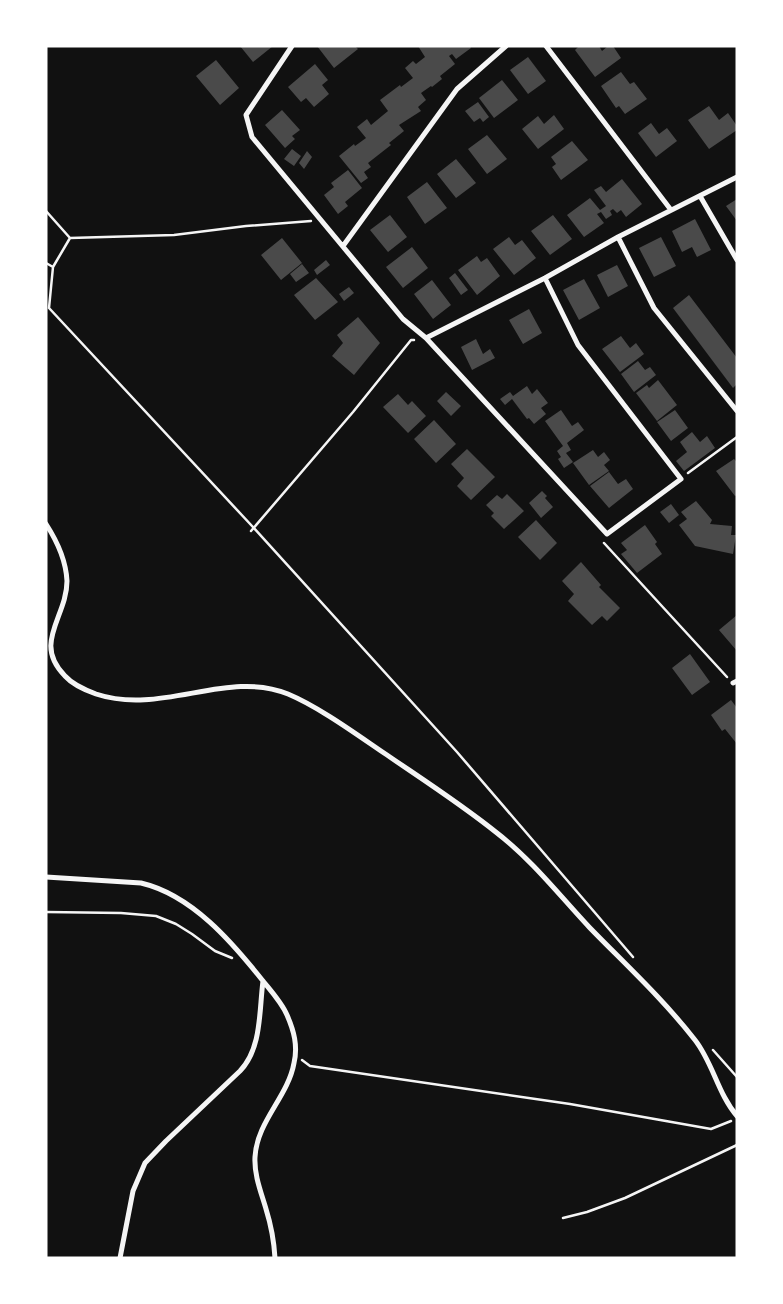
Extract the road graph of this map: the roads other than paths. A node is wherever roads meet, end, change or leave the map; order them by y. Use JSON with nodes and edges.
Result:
{"nodes":[{"id":1,"x":292,"y":46,"type":"edge"},
{"id":2,"x":506,"y":46,"type":"edge"},
{"id":3,"x":546,"y":46,"type":"edge"},
{"id":4,"x":737,"y":177,"type":"edge"},
{"id":5,"x":700,"y":196,"type":"junction"},
{"id":6,"x":671,"y":210,"type":"junction"},
{"id":7,"x":618,"y":237,"type":"junction"},
{"id":8,"x":343,"y":246,"type":"junction"},
{"id":9,"x":737,"y":260,"type":"edge"},
{"id":10,"x":545,"y":278,"type":"junction"},
{"id":11,"x":426,"y":338,"type":"junction"},
{"id":12,"x":737,"y":411,"type":"edge"},
{"id":13,"x":46,"y":524,"type":"edge"},
{"id":14,"x":46,"y":877,"type":"edge"},
{"id":15,"x":263,"y":981,"type":"junction"},
{"id":16,"x":737,"y":1118,"type":"edge"},
{"id":17,"x":120,"y":1258,"type":"edge"},
{"id":18,"x":275,"y":1258,"type":"edge"}],
"edges":[{"from":1,"to":8,"type":"street"},
{"from":2,"to":8,"type":"street"},
{"from":3,"to":6,"type":"street"},
{"from":4,"to":5,"type":"street"},
{"from":5,"to":6,"type":"street"},
{"from":5,"to":9,"type":"street"},
{"from":6,"to":7,"type":"street"},
{"from":7,"to":10,"type":"street"},
{"from":7,"to":12,"type":"street"},
{"from":8,"to":11,"type":"street"},
{"from":10,"to":11,"type":"street"},
{"from":10,"to":11,"type":"street"},
{"from":13,"to":16,"type":"street"},
{"from":14,"to":15,"type":"street"},
{"from":15,"to":17,"type":"street"},
{"from":15,"to":18,"type":"street"}]}
